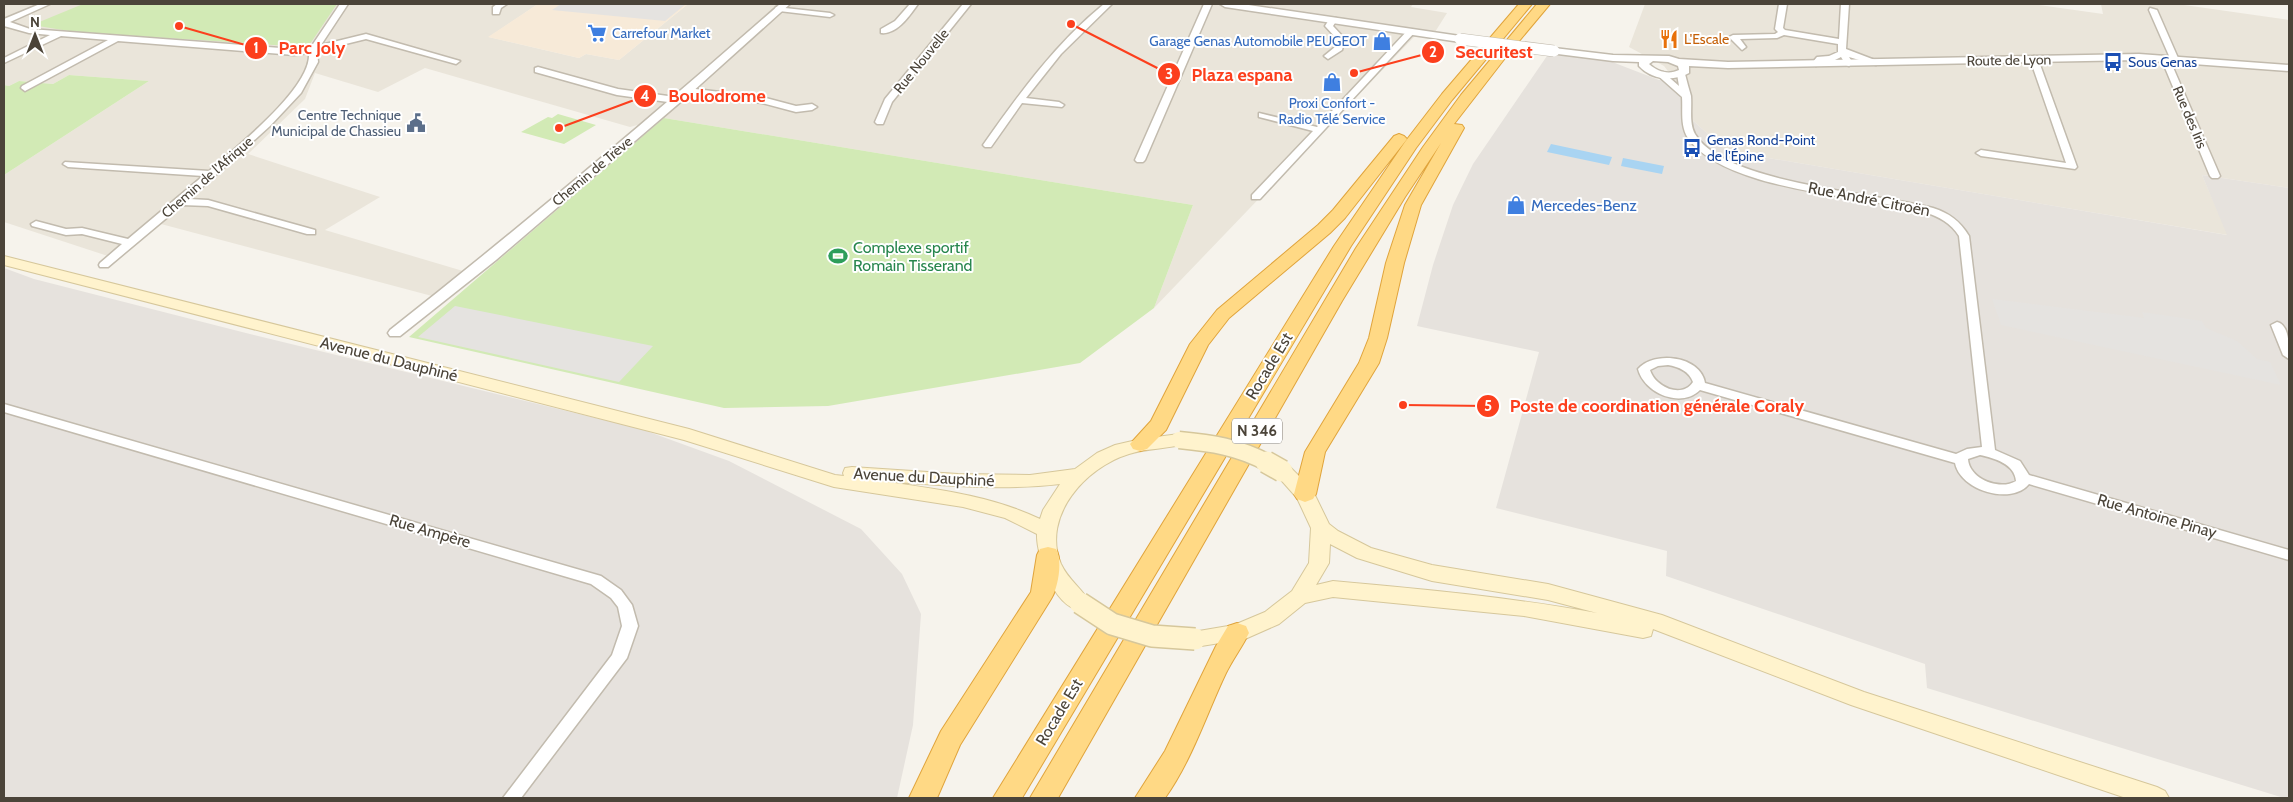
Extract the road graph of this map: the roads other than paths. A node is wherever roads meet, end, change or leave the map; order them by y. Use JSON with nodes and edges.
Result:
{"nodes":[{"id":1,"x":46,"y":4,"type":"edge"},
{"id":2,"x":344,"y":4,"type":"edge"},
{"id":3,"x":503,"y":4,"type":"edge"},
{"id":4,"x":914,"y":4,"type":"edge"},
{"id":5,"x":967,"y":4,"type":"edge"},
{"id":6,"x":1108,"y":4,"type":"edge"},
{"id":7,"x":1208,"y":4,"type":"edge"},
{"id":8,"x":1225,"y":4,"type":"edge"},
{"id":9,"x":1526,"y":4,"type":"edge"},
{"id":10,"x":1544,"y":4,"type":"edge"},
{"id":11,"x":1784,"y":4,"type":"edge"},
{"id":12,"x":1845,"y":4,"type":"edge"},
{"id":13,"x":782,"y":6,"type":"edge"},
{"id":14,"x":2153,"y":10,"type":"dead end"},
{"id":15,"x":496,"y":12,"type":"dead end"},
{"id":16,"x":830,"y":15,"type":"dead end"},
{"id":17,"x":1333,"y":20,"type":"junction"},
{"id":18,"x":4,"y":23,"type":"edge"},
{"id":19,"x":884,"y":31,"type":"dead end"},
{"id":20,"x":1411,"y":32,"type":"junction"},
{"id":21,"x":1783,"y":32,"type":"junction"},
{"id":22,"x":59,"y":34,"type":"junction"},
{"id":23,"x":117,"y":38,"type":"junction"},
{"id":24,"x":170,"y":42,"type":"junction"},
{"id":25,"x":1742,"y":47,"type":"dead end"},
{"id":26,"x":1842,"y":48,"type":"junction"},
{"id":27,"x":155,"y":50,"type":"dead end"},
{"id":28,"x":313,"y":51,"type":"junction"},
{"id":29,"x":1328,"y":56,"type":"dead end"},
{"id":30,"x":2169,"y":58,"type":"junction"},
{"id":31,"x":2034,"y":59,"type":"junction"},
{"id":32,"x":4,"y":61,"type":"edge"},
{"id":33,"x":456,"y":61,"type":"dead end"},
{"id":34,"x":1876,"y":62,"type":"junction"},
{"id":35,"x":1816,"y":63,"type":"junction"},
{"id":36,"x":1849,"y":63,"type":"junction"},
{"id":37,"x":1647,"y":64,"type":"junction"},
{"id":38,"x":2289,"y":68,"type":"edge"},
{"id":39,"x":1682,"y":69,"type":"junction"},
{"id":40,"x":538,"y":70,"type":"dead end"},
{"id":41,"x":1484,"y":73,"type":"junction"},
{"id":42,"x":1660,"y":74,"type":"junction"},
{"id":43,"x":1459,"y":80,"type":"junction"},
{"id":44,"x":25,"y":88,"type":"dead end"},
{"id":45,"x":687,"y":90,"type":"junction"},
{"id":46,"x":1686,"y":96,"type":"junction"},
{"id":47,"x":675,"y":100,"type":"junction"},
{"id":48,"x":1019,"y":100,"type":"junction"},
{"id":49,"x":1059,"y":105,"type":"dead end"},
{"id":50,"x":812,"y":107,"type":"dead end"},
{"id":51,"x":1262,"y":115,"type":"dead end"},
{"id":52,"x":880,"y":122,"type":"dead end"},
{"id":53,"x":1319,"y":130,"type":"junction"},
{"id":54,"x":988,"y":145,"type":"dead end"},
{"id":55,"x":1981,"y":153,"type":"dead end"},
{"id":56,"x":1140,"y":160,"type":"dead end"},
{"id":57,"x":68,"y":164,"type":"dead end"},
{"id":58,"x":211,"y":174,"type":"junction"},
{"id":59,"x":2215,"y":176,"type":"dead end"},
{"id":60,"x":1256,"y":197,"type":"dead end"},
{"id":61,"x":180,"y":202,"type":"junction"},
{"id":62,"x":36,"y":224,"type":"dead end"},
{"id":63,"x":311,"y":232,"type":"dead end"},
{"id":64,"x":130,"y":243,"type":"junction"},
{"id":65,"x":4,"y":260,"type":"edge"},
{"id":66,"x":104,"y":265,"type":"dead end"},
{"id":67,"x":2278,"y":325,"type":"dead end"},
{"id":68,"x":395,"y":333,"type":"dead end"},
{"id":69,"x":2289,"y":355,"type":"edge"},
{"id":70,"x":1698,"y":385,"type":"dead end"},
{"id":71,"x":4,"y":408,"type":"edge"},
{"id":72,"x":1140,"y":444,"type":"junction"},
{"id":73,"x":1989,"y":452,"type":"junction"},
{"id":74,"x":1960,"y":460,"type":"junction"},
{"id":75,"x":773,"y":462,"type":"junction"},
{"id":76,"x":1076,"y":475,"type":"junction"},
{"id":77,"x":2024,"y":478,"type":"junction"},
{"id":78,"x":1306,"y":494,"type":"junction"},
{"id":79,"x":1321,"y":528,"type":"junction"},
{"id":80,"x":1046,"y":530,"type":"junction"},
{"id":81,"x":2289,"y":555,"type":"edge"},
{"id":82,"x":1048,"y":556,"type":"junction"},
{"id":83,"x":1299,"y":597,"type":"junction"},
{"id":84,"x":1237,"y":633,"type":"junction"},
{"id":85,"x":1738,"y":654,"type":"junction"},
{"id":86,"x":511,"y":798,"type":"edge"},
{"id":87,"x":923,"y":798,"type":"edge"},
{"id":88,"x":1007,"y":798,"type":"edge"},
{"id":89,"x":1044,"y":798,"type":"edge"},
{"id":90,"x":1149,"y":798,"type":"edge"},
{"id":91,"x":2157,"y":798,"type":"edge"}],
"edges":[{"from":1,"to":18,"type":"street"},
{"from":2,"to":28,"type":"street","name":"Chemin de l'Afrique"},
{"from":3,"to":15,"type":"street"},
{"from":4,"to":19,"type":"street"},
{"from":5,"to":52,"type":"street","name":"Rue Nouvelle"},
{"from":6,"to":48,"type":"street"},
{"from":7,"to":56,"type":"street"},
{"from":8,"to":17,"type":"street"},
{"from":9,"to":43,"type":"highway","name":"Rocade Est","number":"N 346"},
{"from":10,"to":41,"type":"highway","name":"Rocade Est","number":"N 346"},
{"from":11,"to":21,"type":"street"},
{"from":12,"to":26,"type":"street"},
{"from":13,"to":16,"type":"street"},
{"from":13,"to":45,"type":"street","name":"Chemin de Trève"},
{"from":14,"to":30,"type":"street","name":"Rue des Iris"},
{"from":17,"to":20,"type":"street"},
{"from":17,"to":29,"type":"street"},
{"from":18,"to":22,"type":"street"},
{"from":20,"to":37,"type":"street","bridge":true},
{"from":20,"to":53,"type":"street"},
{"from":21,"to":25,"type":"street"},
{"from":21,"to":26,"type":"street"},
{"from":22,"to":23,"type":"street"},
{"from":22,"to":32,"type":"street"},
{"from":23,"to":24,"type":"street"},
{"from":23,"to":44,"type":"street"},
{"from":24,"to":27,"type":"street"},
{"from":24,"to":28,"type":"street"},
{"from":26,"to":34,"type":"street"},
{"from":26,"to":35,"type":"street"},
{"from":26,"to":36,"type":"street"},
{"from":28,"to":33,"type":"street"},
{"from":28,"to":58,"type":"street","name":"Chemin de l'Afrique"},
{"from":30,"to":31,"type":"street","name":"Route de Lyon"},
{"from":30,"to":38,"type":"street","name":"Route de Lyon"},
{"from":30,"to":59,"type":"street","name":"Rue des Iris"},
{"from":31,"to":34,"type":"street","name":"Route de Lyon"},
{"from":31,"to":55,"type":"street"},
{"from":34,"to":36,"type":"street","name":"Route de Lyon"},
{"from":35,"to":36,"type":"street","name":"Route de Lyon"},
{"from":35,"to":39,"type":"street","name":"Route de Lyon"},
{"from":37,"to":39,"type":"street"},
{"from":37,"to":42,"type":"street"},
{"from":39,"to":42,"type":"street"},
{"from":39,"to":46,"type":"street","name":"Rue André Citroën"},
{"from":40,"to":47,"type":"street"},
{"from":41,"to":78,"type":"highway"},
{"from":41,"to":89,"type":"highway","name":"Rocade Est","number":"N 346"},
{"from":42,"to":46,"type":"street"},
{"from":43,"to":72,"type":"highway"},
{"from":43,"to":88,"type":"highway","name":"Rocade Est","number":"N 346"},
{"from":45,"to":47,"type":"street","name":"Chemin de Trève"},
{"from":45,"to":50,"type":"street"},
{"from":46,"to":73,"type":"street","name":"Rue André Citroën"},
{"from":47,"to":68,"type":"street","name":"Chemin de Trève"},
{"from":48,"to":49,"type":"street"},
{"from":48,"to":54,"type":"street"},
{"from":51,"to":53,"type":"street"},
{"from":53,"to":60,"type":"street"},
{"from":57,"to":58,"type":"street"},
{"from":58,"to":61,"type":"street","name":"Chemin de l'Afrique"},
{"from":61,"to":63,"type":"street"},
{"from":61,"to":64,"type":"street","name":"Chemin de l'Afrique"},
{"from":62,"to":64,"type":"street"},
{"from":64,"to":66,"type":"street","name":"Chemin de l'Afrique"},
{"from":65,"to":75,"type":"main road","name":"Avenue du Dauphiné"},
{"from":67,"to":69,"type":"street"},
{"from":70,"to":74,"type":"street"},
{"from":71,"to":86,"type":"street","name":"Rue Ampère"},
{"from":72,"to":76,"type":"main road"},
{"from":72,"to":78,"type":"main road","bridge":true},
{"from":73,"to":74,"type":"street"},
{"from":73,"to":77,"type":"street"},
{"from":74,"to":77,"type":"street"},
{"from":75,"to":76,"type":"main road","name":"Avenue du Dauphiné"},
{"from":75,"to":80,"type":"main road","name":"Avenue du Dauphiné"},
{"from":76,"to":80,"type":"main road"},
{"from":77,"to":81,"type":"street","name":"Rue Antoine Pinay"},
{"from":78,"to":79,"type":"main road"},
{"from":79,"to":83,"type":"main road"},
{"from":79,"to":85,"type":"main road"},
{"from":80,"to":82,"type":"main road"},
{"from":82,"to":84,"type":"main road","bridge":true},
{"from":82,"to":87,"type":"highway"},
{"from":83,"to":84,"type":"main road"},
{"from":83,"to":85,"type":"main road"},
{"from":84,"to":90,"type":"highway"},
{"from":85,"to":91,"type":"main road"}]}
